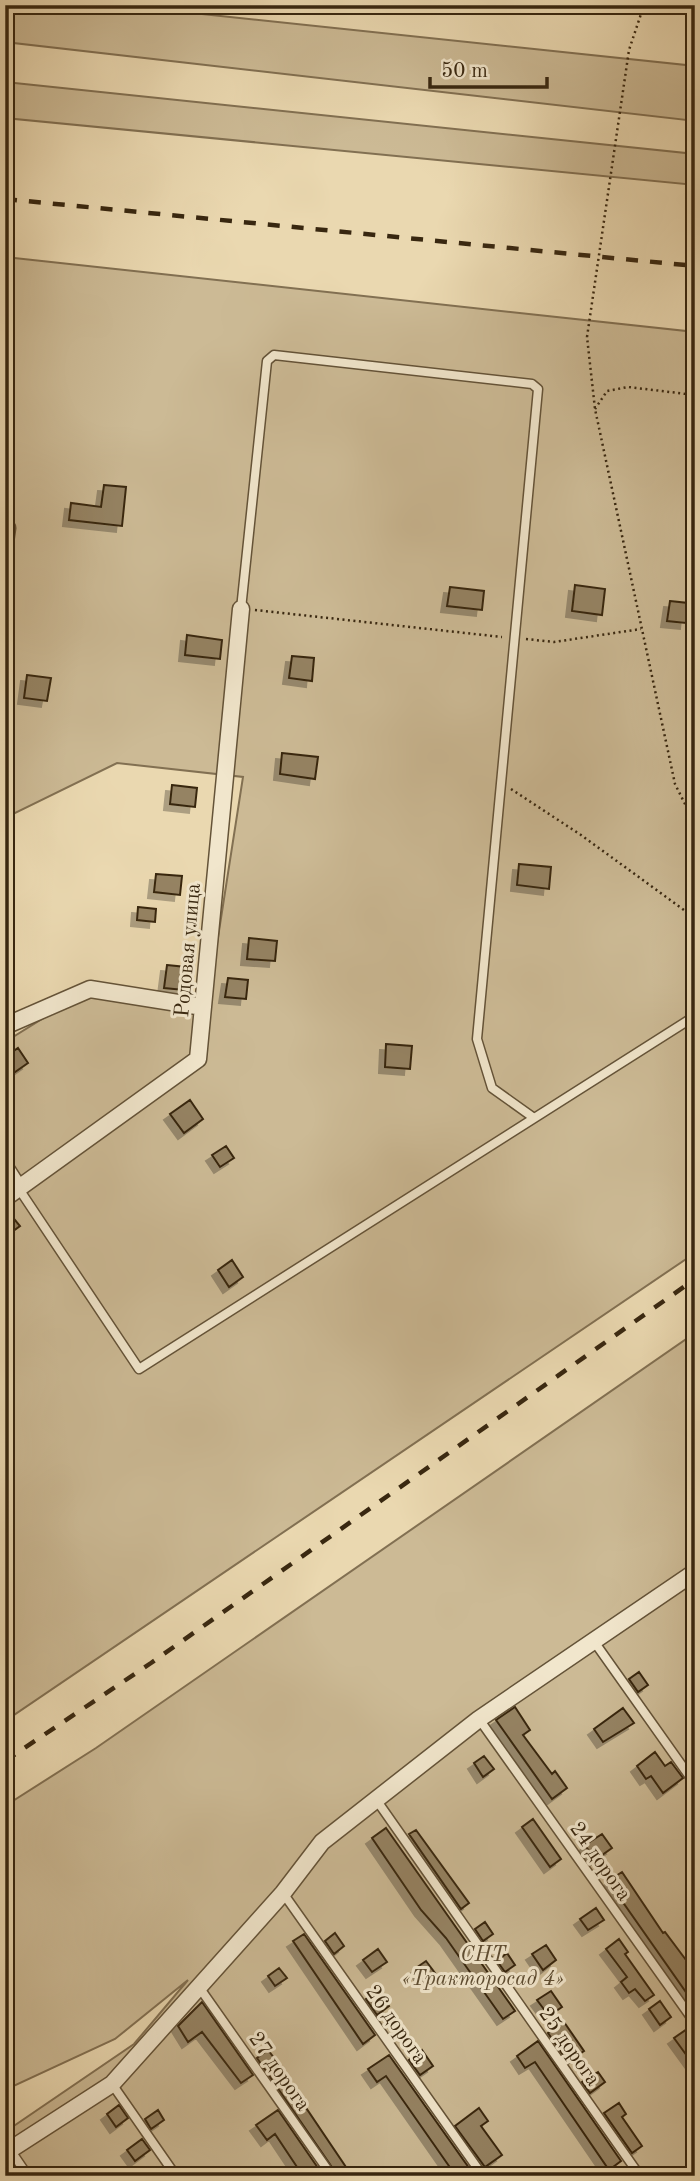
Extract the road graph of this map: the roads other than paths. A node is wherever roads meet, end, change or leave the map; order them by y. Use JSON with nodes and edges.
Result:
{"nodes":[{"id":1,"x":241,"y":609,"type":"joint"},
{"id":2,"x":203,"y":1007,"type":"junction"},
{"id":3,"x":695,"y":1016,"type":"edge"},
{"id":4,"x":5,"y":1026,"type":"edge"},
{"id":5,"x":534,"y":1118,"type":"junction"},
{"id":6,"x":5,"y":1167,"type":"edge"},
{"id":7,"x":12,"y":1193,"type":"edge"},
{"id":8,"x":695,"y":1572,"type":"edge"},
{"id":9,"x":593,"y":1640,"type":"junction"},
{"id":10,"x":480,"y":1719,"type":"junction"},
{"id":11,"x":695,"y":1784,"type":"edge"},
{"id":12,"x":375,"y":1798,"type":"junction"},
{"id":13,"x":283,"y":1893,"type":"junction"},
{"id":14,"x":199,"y":1987,"type":"junction"},
{"id":15,"x":695,"y":2023,"type":"edge"},
{"id":16,"x":112,"y":2084,"type":"junction"},
{"id":17,"x":8,"y":2152,"type":"edge"},
{"id":18,"x":28,"y":2176,"type":"edge"},
{"id":19,"x":176,"y":2176,"type":"edge"},
{"id":20,"x":332,"y":2176,"type":"edge"},
{"id":21,"x":483,"y":2176,"type":"edge"},
{"id":22,"x":640,"y":2176,"type":"edge"}],
"edges":[{"from":1,"to":2,"type":"street","name":"Родовая улица"},
{"from":1,"to":5,"type":"lane"},
{"from":2,"to":4,"type":"street"},
{"from":2,"to":7,"type":"street","name":"Родовая улица"},
{"from":3,"to":5,"type":"lane"},
{"from":5,"to":7,"type":"lane"},
{"from":6,"to":7,"type":"street"},
{"from":8,"to":9,"type":"street"},
{"from":9,"to":10,"type":"street"},
{"from":9,"to":11,"type":"lane"},
{"from":10,"to":12,"type":"street"},
{"from":10,"to":15,"type":"lane","name":"24 дорога"},
{"from":12,"to":13,"type":"street"},
{"from":12,"to":22,"type":"lane","name":"25 дорога"},
{"from":13,"to":14,"type":"street"},
{"from":13,"to":21,"type":"lane","name":"26 дорога"},
{"from":14,"to":16,"type":"street"},
{"from":14,"to":20,"type":"lane","name":"27 дорога"},
{"from":16,"to":17,"type":"street"},
{"from":16,"to":19,"type":"lane"},
{"from":17,"to":18,"type":"lane"}]}
